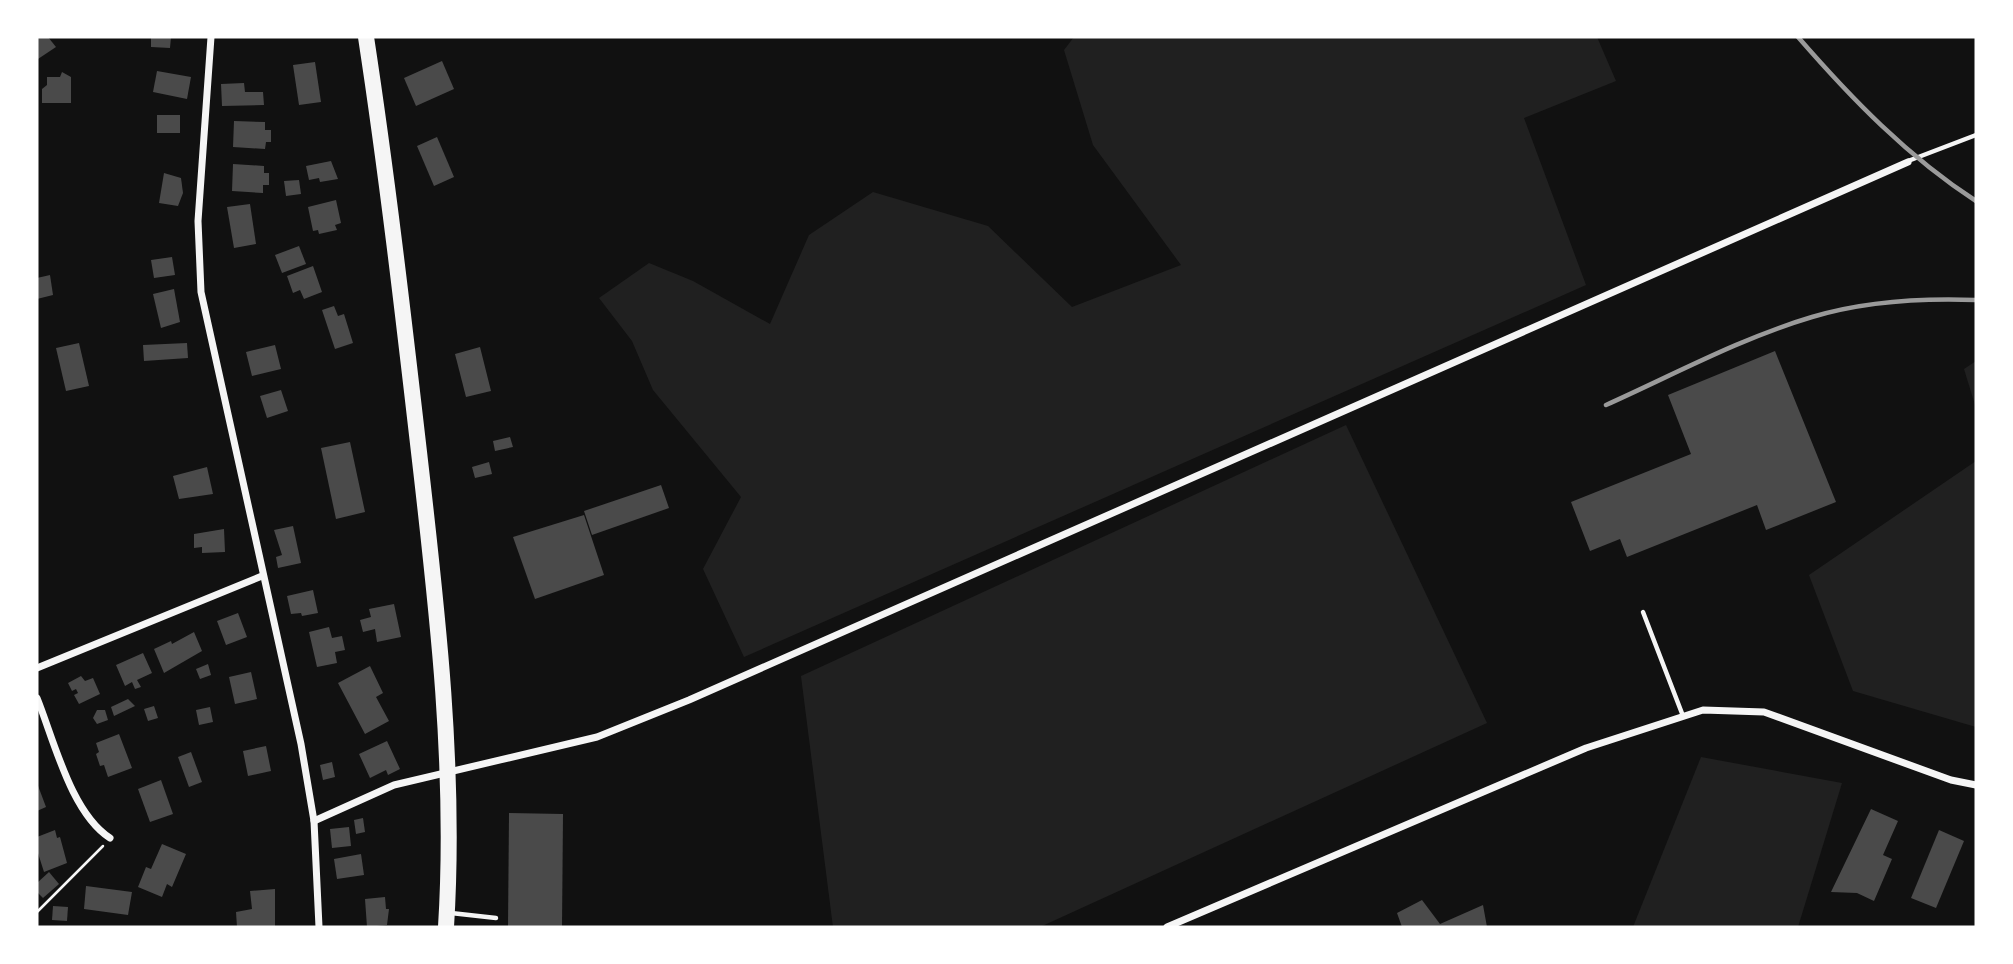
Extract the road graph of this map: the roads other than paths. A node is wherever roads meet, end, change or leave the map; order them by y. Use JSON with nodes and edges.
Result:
{"nodes":[{"id":1,"x":211,"y":37,"type":"edge"},
{"id":2,"x":366,"y":37,"type":"edge"},
{"id":3,"x":1976,"y":135,"type":"edge"},
{"id":4,"x":1908,"y":162,"type":"joint"},
{"id":5,"x":262,"y":576,"type":"junction"},
{"id":6,"x":1643,"y":612,"type":"dead end"},
{"id":7,"x":37,"y":668,"type":"edge"},
{"id":8,"x":37,"y":698,"type":"edge"},
{"id":9,"x":1684,"y":717,"type":"junction"},
{"id":10,"x":446,"y":773,"type":"junction"},
{"id":11,"x":1976,"y":785,"type":"edge"},
{"id":12,"x":314,"y":821,"type":"junction"},
{"id":13,"x":110,"y":838,"type":"road end"},
{"id":14,"x":496,"y":918,"type":"dead end"},
{"id":15,"x":446,"y":920,"type":"edge"},
{"id":16,"x":319,"y":927,"type":"edge"},
{"id":17,"x":1167,"y":927,"type":"edge"}],
"edges":[{"from":1,"to":5,"type":"street"},
{"from":2,"to":10,"type":"main road"},
{"from":3,"to":4,"type":"lane"},
{"from":4,"to":10,"type":"street"},
{"from":5,"to":7,"type":"street"},
{"from":5,"to":12,"type":"street"},
{"from":6,"to":9,"type":"lane"},
{"from":8,"to":13,"type":"street"},
{"from":9,"to":11,"type":"street"},
{"from":9,"to":17,"type":"street"},
{"from":10,"to":12,"type":"street"},
{"from":10,"to":15,"type":"main road"},
{"from":12,"to":16,"type":"street"},
{"from":14,"to":15,"type":"lane"}]}
